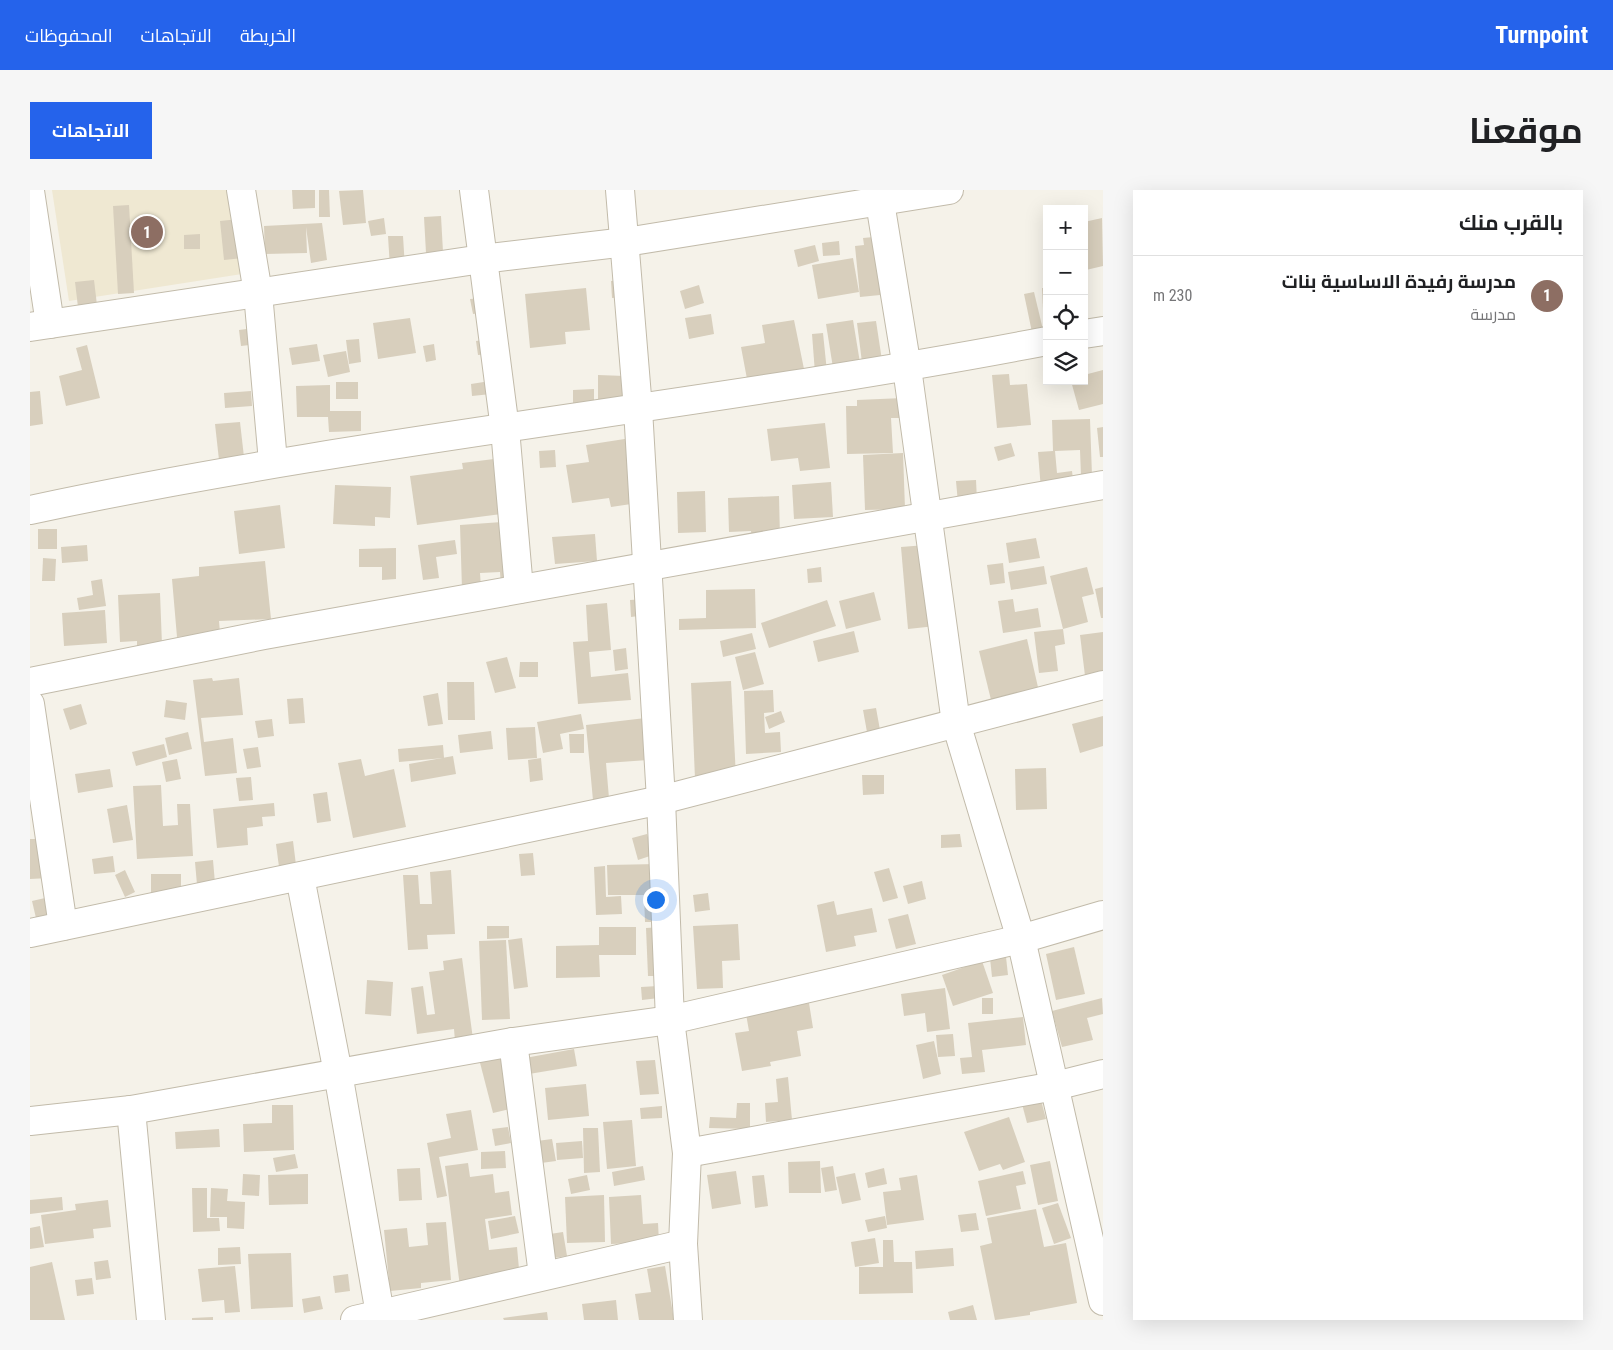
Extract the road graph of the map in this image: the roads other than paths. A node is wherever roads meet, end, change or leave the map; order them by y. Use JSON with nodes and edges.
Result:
{"nodes":[{"id":1,"x":241,"y":190,"type":"edge"},
{"id":2,"x":474,"y":190,"type":"edge"},
{"id":3,"x":620,"y":190,"type":"edge"},
{"id":4,"x":949,"y":190,"type":"edge"},
{"id":5,"x":30,"y":191,"type":"edge"},
{"id":6,"x":879,"y":196,"type":"edge"},
{"id":7,"x":626,"y":242,"type":"junction"},
{"id":8,"x":482,"y":259,"type":"junction"},
{"id":9,"x":258,"y":293,"type":"junction"},
{"id":10,"x":40,"y":325,"type":"edge"},
{"id":11,"x":1103,"y":331,"type":"edge"},
{"id":12,"x":1088,"y":333,"type":"edge"},
{"id":13,"x":1043,"y":343,"type":"edge"},
{"id":14,"x":907,"y":368,"type":"junction"},
{"id":15,"x":638,"y":409,"type":"junction"},
{"id":16,"x":505,"y":428,"type":"junction"},
{"id":17,"x":273,"y":462,"type":"junction"},
{"id":18,"x":1103,"y":485,"type":"edge"},
{"id":19,"x":30,"y":510,"type":"edge"},
{"id":20,"x":927,"y":516,"type":"junction"},
{"id":21,"x":648,"y":568,"type":"junction"},
{"id":22,"x":519,"y":589,"type":"junction"},
{"id":23,"x":30,"y":682,"type":"edge"},
{"id":24,"x":1103,"y":685,"type":"edge"},
{"id":25,"x":30,"y":704,"type":"edge"},
{"id":26,"x":956,"y":723,"type":"junction"},
{"id":27,"x":661,"y":800,"type":"junction"},
{"id":28,"x":300,"y":877,"type":"junction"},
{"id":29,"x":1103,"y":915,"type":"edge"},
{"id":30,"x":63,"y":926,"type":"junction"},
{"id":31,"x":30,"y":933,"type":"edge"},
{"id":32,"x":1021,"y":939,"type":"junction"},
{"id":33,"x":670,"y":1020,"type":"junction"},
{"id":34,"x":513,"y":1042,"type":"junction"},
{"id":35,"x":338,"y":1073,"type":"junction"},
{"id":36,"x":1103,"y":1074,"type":"edge"},
{"id":37,"x":1056,"y":1086,"type":"junction"},
{"id":38,"x":131,"y":1110,"type":"junction"},
{"id":39,"x":30,"y":1121,"type":"edge"},
{"id":40,"x":687,"y":1153,"type":"junction"},
{"id":41,"x":683,"y":1244,"type":"junction"},
{"id":42,"x":543,"y":1275,"type":"junction"},
{"id":43,"x":1103,"y":1301,"type":"edge"},
{"id":44,"x":368,"y":1317,"type":"edge"},
{"id":45,"x":151,"y":1320,"type":"edge"},
{"id":46,"x":688,"y":1320,"type":"edge"}],
"edges":[{"from":1,"to":9,"type":"street"},
{"from":2,"to":8,"type":"street"},
{"from":3,"to":7,"type":"street"},
{"from":4,"to":6,"type":"street"},
{"from":5,"to":10,"type":"street"},
{"from":6,"to":7,"type":"street"},
{"from":6,"to":14,"type":"street"},
{"from":7,"to":8,"type":"street"},
{"from":7,"to":15,"type":"street"},
{"from":8,"to":9,"type":"street"},
{"from":8,"to":16,"type":"street"},
{"from":9,"to":10,"type":"street"},
{"from":9,"to":17,"type":"street"},
{"from":11,"to":12,"type":"street"},
{"from":13,"to":14,"type":"street"},
{"from":14,"to":15,"type":"street"},
{"from":14,"to":20,"type":"street"},
{"from":15,"to":16,"type":"street"},
{"from":15,"to":21,"type":"street"},
{"from":16,"to":17,"type":"street"},
{"from":16,"to":22,"type":"street"},
{"from":17,"to":19,"type":"street"},
{"from":18,"to":20,"type":"street"},
{"from":20,"to":21,"type":"street"},
{"from":20,"to":26,"type":"street"},
{"from":21,"to":22,"type":"street"},
{"from":21,"to":27,"type":"street"},
{"from":22,"to":23,"type":"street"},
{"from":24,"to":26,"type":"street"},
{"from":25,"to":30,"type":"street"},
{"from":26,"to":27,"type":"street"},
{"from":26,"to":32,"type":"street"},
{"from":27,"to":28,"type":"street"},
{"from":27,"to":33,"type":"street"},
{"from":28,"to":30,"type":"street"},
{"from":28,"to":35,"type":"street"},
{"from":29,"to":32,"type":"street"},
{"from":30,"to":31,"type":"street"},
{"from":32,"to":33,"type":"street"},
{"from":32,"to":37,"type":"street"},
{"from":33,"to":34,"type":"street"},
{"from":33,"to":40,"type":"street"},
{"from":34,"to":35,"type":"street"},
{"from":34,"to":42,"type":"street"},
{"from":35,"to":38,"type":"street"},
{"from":35,"to":44,"type":"street"},
{"from":36,"to":37,"type":"street"},
{"from":37,"to":40,"type":"street"},
{"from":37,"to":43,"type":"street"},
{"from":38,"to":39,"type":"street"},
{"from":38,"to":45,"type":"street"},
{"from":40,"to":41,"type":"street"},
{"from":41,"to":42,"type":"street"},
{"from":41,"to":46,"type":"street"},
{"from":42,"to":44,"type":"street"}]}
